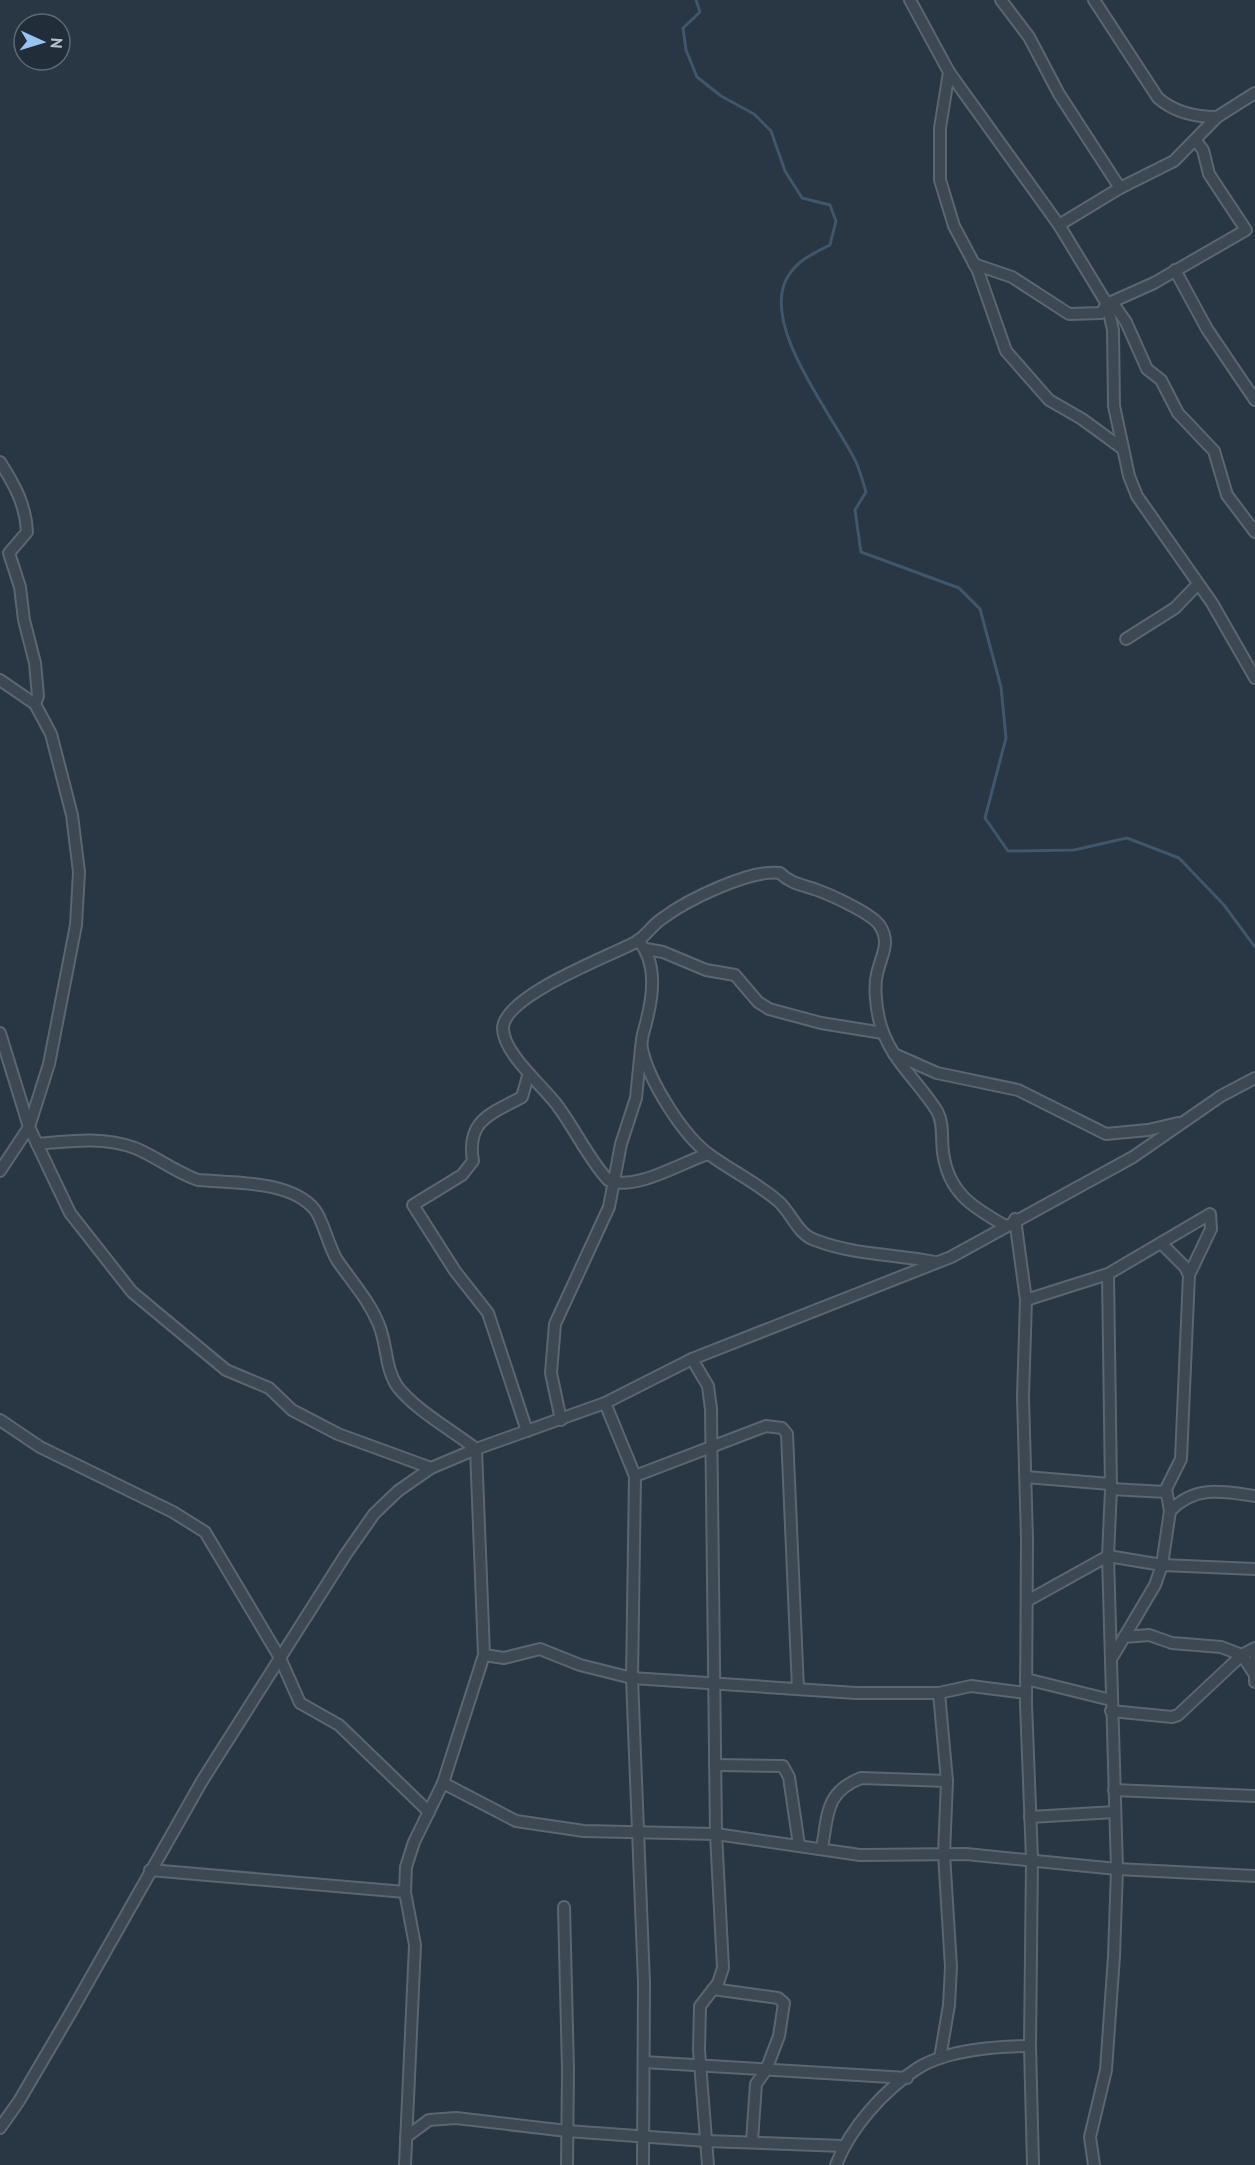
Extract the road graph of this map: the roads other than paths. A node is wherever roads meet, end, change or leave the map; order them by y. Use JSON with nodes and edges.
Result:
{"nodes":[{"id":1,"x":910,"y":0,"type":"edge"},
{"id":2,"x":1001,"y":0,"type":"edge"},
{"id":3,"x":1094,"y":0,"type":"edge"},
{"id":4,"x":949,"y":72,"type":"junction"},
{"id":5,"x":1255,"y":93,"type":"edge"},
{"id":6,"x":1217,"y":117,"type":"junction"},
{"id":7,"x":1196,"y":141,"type":"junction"},
{"id":8,"x":1120,"y":188,"type":"junction"},
{"id":9,"x":1059,"y":225,"type":"junction"},
{"id":10,"x":1251,"y":228,"type":"edge"},
{"id":11,"x":974,"y":264,"type":"junction"},
{"id":12,"x":1175,"y":270,"type":"junction"},
{"id":13,"x":1109,"y":303,"type":"junction"},
{"id":14,"x":1255,"y":400,"type":"edge"},
{"id":15,"x":1123,"y":449,"type":"junction"},
{"id":16,"x":0,"y":462,"type":"edge"},
{"id":17,"x":1255,"y":532,"type":"edge"},
{"id":18,"x":1198,"y":584,"type":"junction"},
{"id":19,"x":1126,"y":639,"type":"dead end"},
{"id":20,"x":1255,"y":678,"type":"edge"},
{"id":21,"x":0,"y":680,"type":"edge"},
{"id":22,"x":35,"y":704,"type":"junction"},
{"id":23,"x":642,"y":945,"type":"junction"},
{"id":24,"x":0,"y":1033,"type":"edge"},
{"id":25,"x":883,"y":1033,"type":"junction"},
{"id":26,"x":641,"y":1047,"type":"junction"},
{"id":27,"x":891,"y":1052,"type":"junction"},
{"id":28,"x":528,"y":1076,"type":"junction"},
{"id":29,"x":1255,"y":1078,"type":"edge"},
{"id":30,"x":1184,"y":1122,"type":"junction"},
{"id":31,"x":29,"y":1127,"type":"junction"},
{"id":32,"x":37,"y":1144,"type":"junction"},
{"id":33,"x":708,"y":1154,"type":"junction"},
{"id":34,"x":0,"y":1171,"type":"edge"},
{"id":35,"x":614,"y":1182,"type":"junction"},
{"id":36,"x":1015,"y":1219,"type":"junction"},
{"id":37,"x":1004,"y":1225,"type":"junction"},
{"id":38,"x":1161,"y":1243,"type":"junction"},
{"id":39,"x":936,"y":1262,"type":"junction"},
{"id":40,"x":1108,"y":1274,"type":"junction"},
{"id":41,"x":1188,"y":1275,"type":"junction"},
{"id":42,"x":1026,"y":1300,"type":"junction"},
{"id":43,"x":692,"y":1359,"type":"junction"},
{"id":44,"x":605,"y":1403,"type":"junction"},
{"id":45,"x":0,"y":1420,"type":"edge"},
{"id":46,"x":561,"y":1420,"type":"junction"},
{"id":47,"x":526,"y":1431,"type":"junction"},
{"id":48,"x":476,"y":1449,"type":"junction"},
{"id":49,"x":710,"y":1449,"type":"junction"},
{"id":50,"x":431,"y":1468,"type":"junction"},
{"id":51,"x":635,"y":1476,"type":"junction"},
{"id":52,"x":1026,"y":1476,"type":"junction"},
{"id":53,"x":1111,"y":1486,"type":"junction"},
{"id":54,"x":1166,"y":1492,"type":"junction"},
{"id":55,"x":1255,"y":1496,"type":"edge"},
{"id":56,"x":1170,"y":1510,"type":"junction"},
{"id":57,"x":1108,"y":1556,"type":"junction"},
{"id":58,"x":1162,"y":1565,"type":"junction"},
{"id":59,"x":1255,"y":1569,"type":"edge"},
{"id":60,"x":1027,"y":1602,"type":"junction"},
{"id":61,"x":1124,"y":1637,"type":"junction"},
{"id":62,"x":1255,"y":1648,"type":"edge"},
{"id":63,"x":484,"y":1654,"type":"junction"},
{"id":64,"x":1242,"y":1655,"type":"junction"},
{"id":65,"x":1113,"y":1657,"type":"junction"},
{"id":66,"x":280,"y":1658,"type":"junction"},
{"id":67,"x":1255,"y":1659,"type":"edge"},
{"id":68,"x":1254,"y":1677,"type":"edge"},
{"id":69,"x":632,"y":1678,"type":"junction"},
{"id":70,"x":1026,"y":1679,"type":"junction"},
{"id":71,"x":715,"y":1683,"type":"junction"},
{"id":72,"x":798,"y":1689,"type":"junction"},
{"id":73,"x":939,"y":1693,"type":"junction"},
{"id":74,"x":1026,"y":1693,"type":"junction"},
{"id":75,"x":1111,"y":1706,"type":"junction"},
{"id":76,"x":716,"y":1765,"type":"junction"},
{"id":77,"x":947,"y":1781,"type":"junction"},
{"id":78,"x":443,"y":1783,"type":"junction"},
{"id":79,"x":1114,"y":1790,"type":"junction"},
{"id":80,"x":1255,"y":1796,"type":"edge"},
{"id":81,"x":429,"y":1812,"type":"junction"},
{"id":82,"x":1115,"y":1812,"type":"junction"},
{"id":83,"x":1030,"y":1817,"type":"junction"},
{"id":84,"x":637,"y":1834,"type":"junction"},
{"id":85,"x":716,"y":1834,"type":"junction"},
{"id":86,"x":799,"y":1845,"type":"junction"},
{"id":87,"x":822,"y":1848,"type":"junction"},
{"id":88,"x":944,"y":1854,"type":"junction"},
{"id":89,"x":1032,"y":1859,"type":"junction"},
{"id":90,"x":1117,"y":1869,"type":"junction"},
{"id":91,"x":150,"y":1870,"type":"junction"},
{"id":92,"x":1255,"y":1876,"type":"edge"},
{"id":93,"x":405,"y":1892,"type":"junction"},
{"id":94,"x":564,"y":1907,"type":"dead end"},
{"id":95,"x":713,"y":1989,"type":"junction"},
{"id":96,"x":1030,"y":2046,"type":"junction"},
{"id":97,"x":940,"y":2058,"type":"junction"},
{"id":98,"x":644,"y":2062,"type":"junction"},
{"id":99,"x":701,"y":2064,"type":"junction"},
{"id":100,"x":766,"y":2070,"type":"junction"},
{"id":101,"x":907,"y":2078,"type":"junction"},
{"id":102,"x":0,"y":2128,"type":"edge"},
{"id":103,"x":567,"y":2131,"type":"junction"},
{"id":104,"x":643,"y":2134,"type":"junction"},
{"id":105,"x":406,"y":2137,"type":"junction"},
{"id":106,"x":706,"y":2141,"type":"junction"},
{"id":107,"x":752,"y":2141,"type":"junction"},
{"id":108,"x":843,"y":2146,"type":"junction"},
{"id":109,"x":405,"y":2165,"type":"edge"},
{"id":110,"x":567,"y":2165,"type":"edge"},
{"id":111,"x":643,"y":2165,"type":"edge"},
{"id":112,"x":708,"y":2165,"type":"edge"},
{"id":113,"x":836,"y":2165,"type":"edge"},
{"id":114,"x":1033,"y":2165,"type":"edge"},
{"id":115,"x":1094,"y":2165,"type":"edge"}],
"edges":[{"from":1,"to":4,"type":"street"},
{"from":2,"to":8,"type":"street"},
{"from":3,"to":6,"type":"street"},
{"from":4,"to":9,"type":"street"},
{"from":4,"to":11,"type":"street"},
{"from":5,"to":6,"type":"street"},
{"from":6,"to":7,"type":"street"},
{"from":7,"to":8,"type":"street"},
{"from":7,"to":10,"type":"street"},
{"from":8,"to":9,"type":"street"},
{"from":9,"to":13,"type":"street"},
{"from":10,"to":12,"type":"street"},
{"from":11,"to":13,"type":"street"},
{"from":11,"to":15,"type":"street"},
{"from":12,"to":13,"type":"street"},
{"from":12,"to":14,"type":"street"},
{"from":13,"to":15,"type":"street"},
{"from":13,"to":17,"type":"street"},
{"from":15,"to":18,"type":"street"},
{"from":16,"to":22,"type":"street"},
{"from":18,"to":19,"type":"street"},
{"from":18,"to":20,"type":"street"},
{"from":21,"to":22,"type":"street"},
{"from":22,"to":31,"type":"street"},
{"from":23,"to":25,"type":"street"},
{"from":23,"to":25,"type":"street"},
{"from":23,"to":26,"type":"street"},
{"from":23,"to":28,"type":"street"},
{"from":24,"to":31,"type":"street"},
{"from":25,"to":27,"type":"street"},
{"from":26,"to":33,"type":"street"},
{"from":26,"to":35,"type":"street"},
{"from":27,"to":30,"type":"street"},
{"from":27,"to":37,"type":"street"},
{"from":28,"to":35,"type":"street"},
{"from":28,"to":47,"type":"street"},
{"from":29,"to":30,"type":"street"},
{"from":30,"to":36,"type":"street"},
{"from":31,"to":32,"type":"street"},
{"from":31,"to":34,"type":"street"},
{"from":32,"to":48,"type":"street"},
{"from":32,"to":50,"type":"street"},
{"from":33,"to":35,"type":"street"},
{"from":33,"to":39,"type":"street"},
{"from":35,"to":46,"type":"street"},
{"from":36,"to":37,"type":"street"},
{"from":36,"to":42,"type":"street"},
{"from":37,"to":39,"type":"street"},
{"from":38,"to":40,"type":"street"},
{"from":38,"to":41,"type":"street"},
{"from":38,"to":41,"type":"street"},
{"from":39,"to":43,"type":"street"},
{"from":40,"to":42,"type":"street"},
{"from":40,"to":53,"type":"street"},
{"from":41,"to":54,"type":"street"},
{"from":42,"to":52,"type":"street"},
{"from":43,"to":44,"type":"street"},
{"from":43,"to":49,"type":"street"},
{"from":44,"to":46,"type":"street"},
{"from":44,"to":51,"type":"street"},
{"from":45,"to":66,"type":"street"},
{"from":46,"to":47,"type":"street"},
{"from":47,"to":48,"type":"street"},
{"from":48,"to":50,"type":"street"},
{"from":48,"to":63,"type":"street"},
{"from":49,"to":51,"type":"street"},
{"from":49,"to":71,"type":"street"},
{"from":49,"to":72,"type":"street"},
{"from":50,"to":66,"type":"street"},
{"from":51,"to":69,"type":"street"},
{"from":52,"to":53,"type":"street"},
{"from":52,"to":60,"type":"street"},
{"from":53,"to":54,"type":"street"},
{"from":53,"to":57,"type":"street"},
{"from":54,"to":56,"type":"street"},
{"from":55,"to":56,"type":"street"},
{"from":56,"to":58,"type":"street"},
{"from":57,"to":58,"type":"street"},
{"from":57,"to":60,"type":"street"},
{"from":57,"to":65,"type":"street"},
{"from":58,"to":59,"type":"street"},
{"from":58,"to":61,"type":"street"},
{"from":60,"to":70,"type":"street"},
{"from":61,"to":64,"type":"street"},
{"from":61,"to":65,"type":"street"},
{"from":62,"to":64,"type":"street"},
{"from":63,"to":69,"type":"street"},
{"from":63,"to":78,"type":"street"},
{"from":64,"to":68,"type":"street"},
{"from":64,"to":75,"type":"street"},
{"from":65,"to":75,"type":"street"},
{"from":66,"to":81,"type":"street"},
{"from":66,"to":91,"type":"street"},
{"from":67,"to":68,"type":"street"},
{"from":69,"to":71,"type":"street"},
{"from":69,"to":84,"type":"street"},
{"from":70,"to":74,"type":"street"},
{"from":70,"to":75,"type":"street"},
{"from":71,"to":72,"type":"street"},
{"from":71,"to":76,"type":"street"},
{"from":72,"to":73,"type":"street"},
{"from":73,"to":74,"type":"street"},
{"from":73,"to":77,"type":"street"},
{"from":74,"to":83,"type":"street"},
{"from":75,"to":79,"type":"street"},
{"from":76,"to":85,"type":"street"},
{"from":76,"to":86,"type":"street"},
{"from":77,"to":87,"type":"street"},
{"from":77,"to":88,"type":"street"},
{"from":78,"to":81,"type":"street"},
{"from":78,"to":84,"type":"street"},
{"from":79,"to":80,"type":"street"},
{"from":79,"to":82,"type":"street"},
{"from":81,"to":93,"type":"street"},
{"from":82,"to":83,"type":"street"},
{"from":82,"to":90,"type":"street"},
{"from":83,"to":89,"type":"street"},
{"from":84,"to":85,"type":"street"},
{"from":84,"to":98,"type":"street"},
{"from":85,"to":86,"type":"street"},
{"from":85,"to":95,"type":"street"},
{"from":86,"to":87,"type":"street"},
{"from":87,"to":88,"type":"street"},
{"from":88,"to":89,"type":"street"},
{"from":88,"to":97,"type":"street"},
{"from":89,"to":90,"type":"street"},
{"from":89,"to":96,"type":"street"},
{"from":90,"to":92,"type":"street"},
{"from":90,"to":115,"type":"street"},
{"from":91,"to":93,"type":"street"},
{"from":91,"to":102,"type":"street"},
{"from":93,"to":105,"type":"street"},
{"from":94,"to":103,"type":"street"},
{"from":95,"to":99,"type":"street"},
{"from":95,"to":100,"type":"street"},
{"from":96,"to":97,"type":"street"},
{"from":96,"to":114,"type":"street"},
{"from":97,"to":101,"type":"street"},
{"from":98,"to":99,"type":"street"},
{"from":98,"to":104,"type":"street"},
{"from":99,"to":100,"type":"street"},
{"from":99,"to":106,"type":"street"},
{"from":100,"to":101,"type":"street"},
{"from":100,"to":107,"type":"street"},
{"from":101,"to":108,"type":"street"},
{"from":103,"to":104,"type":"street"},
{"from":103,"to":105,"type":"street"},
{"from":103,"to":110,"type":"street"},
{"from":104,"to":106,"type":"street"},
{"from":104,"to":111,"type":"street"},
{"from":105,"to":109,"type":"street"},
{"from":106,"to":107,"type":"street"},
{"from":106,"to":112,"type":"street"},
{"from":107,"to":108,"type":"street"},
{"from":108,"to":113,"type":"street"}]}
